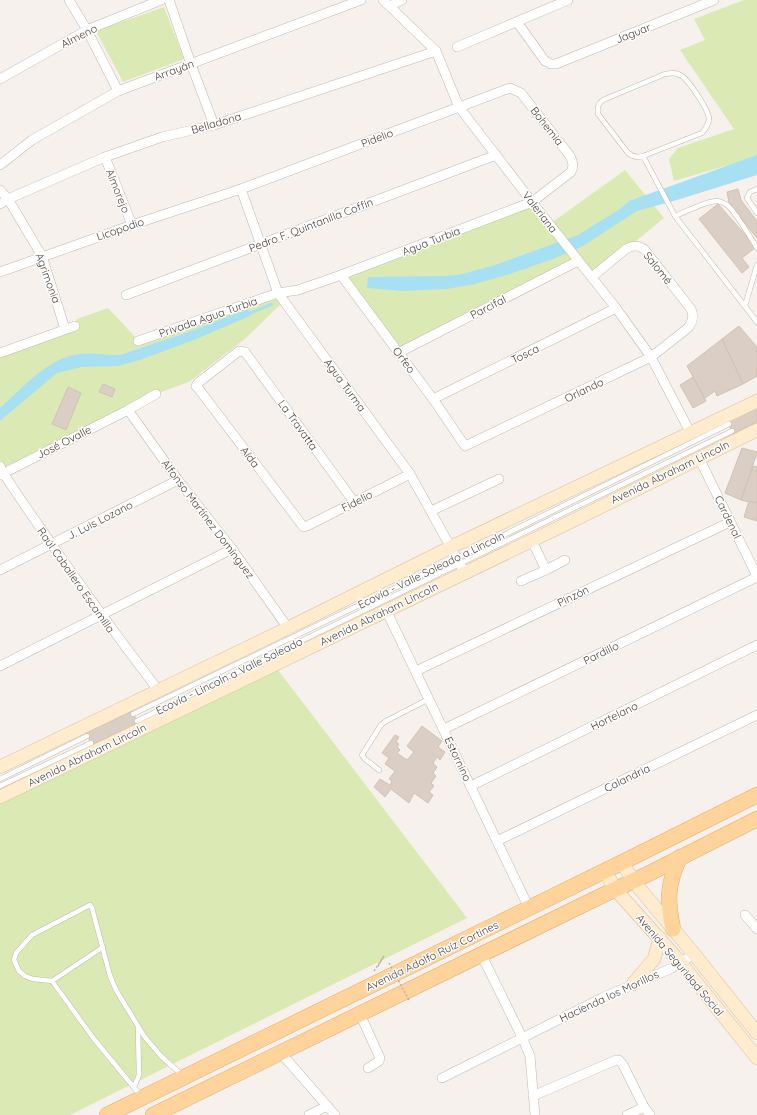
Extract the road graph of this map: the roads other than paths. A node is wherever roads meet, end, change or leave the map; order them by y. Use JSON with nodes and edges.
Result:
{"nodes":[{"id":1,"x":69,"y":0,"type":"edge"},
{"id":2,"x":161,"y":0,"type":"edge"},
{"id":3,"x":169,"y":0,"type":"edge"},
{"id":4,"x":361,"y":0,"type":"edge"},
{"id":5,"x":402,"y":0,"type":"edge"},
{"id":6,"x":568,"y":0,"type":"edge"},
{"id":7,"x":714,"y":0,"type":"edge"},
{"id":8,"x":386,"y":3,"type":"edge"},
{"id":9,"x":517,"y":22,"type":"junction"},
{"id":10,"x":87,"y":30,"type":"junction"},
{"id":11,"x":457,"y":47,"type":"dead end"},
{"id":12,"x":436,"y":50,"type":"junction"},
{"id":13,"x":191,"y":64,"type":"junction"},
{"id":14,"x":0,"y":79,"type":"edge"},
{"id":15,"x":514,"y":89,"type":"joint"},
{"id":16,"x":118,"y":91,"type":"junction"},
{"id":17,"x":460,"y":107,"type":"junction"},
{"id":18,"x":214,"y":125,"type":"junction"},
{"id":19,"x":496,"y":155,"type":"junction"},
{"id":20,"x":643,"y":156,"type":"junction"},
{"id":21,"x":105,"y":157,"type":"junction"},
{"id":22,"x":0,"y":165,"type":"edge"},
{"id":23,"x":573,"y":168,"type":"joint"},
{"id":24,"x":241,"y":189,"type":"junction"},
{"id":25,"x":757,"y":189,"type":"edge"},
{"id":26,"x":0,"y":190,"type":"edge"},
{"id":27,"x":4,"y":201,"type":"edge"},
{"id":28,"x":532,"y":202,"type":"junction"},
{"id":29,"x":757,"y":213,"type":"edge"},
{"id":30,"x":675,"y":216,"type":"junction"},
{"id":31,"x":132,"y":225,"type":"junction"},
{"id":32,"x":261,"y":244,"type":"junction"},
{"id":33,"x":757,"y":248,"type":"edge"},
{"id":34,"x":42,"y":256,"type":"junction"},
{"id":35,"x":578,"y":261,"type":"junction"},
{"id":36,"x":757,"y":265,"type":"edge"},
{"id":37,"x":0,"y":272,"type":"edge"},
{"id":38,"x":341,"y":275,"type":"junction"},
{"id":39,"x":592,"y":277,"type":"junction"},
{"id":40,"x":278,"y":293,"type":"junction"},
{"id":41,"x":126,"y":295,"type":"dead end"},
{"id":42,"x":745,"y":306,"type":"junction"},
{"id":43,"x":616,"y":308,"type":"junction"},
{"id":44,"x":693,"y":319,"type":"joint"},
{"id":45,"x":757,"y":322,"type":"edge"},
{"id":46,"x":74,"y":326,"type":"dead end"},
{"id":47,"x":65,"y":329,"type":"junction"},
{"id":48,"x":138,"y":341,"type":"dead end"},
{"id":49,"x":242,"y":350,"type":"joint"},
{"id":50,"x":0,"y":353,"type":"edge"},
{"id":51,"x":398,"y":353,"type":"junction"},
{"id":52,"x":651,"y":357,"type":"junction"},
{"id":53,"x":156,"y":394,"type":"dead end"},
{"id":54,"x":433,"y":399,"type":"junction"},
{"id":55,"x":757,"y":401,"type":"edge"},
{"id":56,"x":128,"y":410,"type":"junction"},
{"id":57,"x":728,"y":424,"type":"dead end"},
{"id":58,"x":757,"y":430,"type":"edge"},
{"id":59,"x":732,"y":431,"type":"dead end"},
{"id":60,"x":690,"y":432,"type":"junction"},
{"id":61,"x":465,"y":446,"type":"joint"},
{"id":62,"x":698,"y":458,"type":"junction"},
{"id":63,"x":1,"y":471,"type":"edge"},
{"id":64,"x":410,"y":474,"type":"junction"},
{"id":65,"x":499,"y":479,"type":"dead end"},
{"id":66,"x":178,"y":480,"type":"junction"},
{"id":67,"x":354,"y":502,"type":"junction"},
{"id":68,"x":431,"y":511,"type":"junction"},
{"id":69,"x":730,"y":522,"type":"junction"},
{"id":70,"x":304,"y":527,"type":"joint"},
{"id":71,"x":532,"y":541,"type":"junction"},
{"id":72,"x":51,"y":545,"type":"junction"},
{"id":73,"x":232,"y":549,"type":"junction"},
{"id":74,"x":458,"y":560,"type":"junction"},
{"id":75,"x":565,"y":560,"type":"dead end"},
{"id":76,"x":0,"y":570,"type":"edge"},
{"id":77,"x":546,"y":570,"type":"junction"},
{"id":78,"x":757,"y":577,"type":"edge"},
{"id":79,"x":521,"y":581,"type":"dead end"},
{"id":80,"x":386,"y":610,"type":"junction"},
{"id":81,"x":101,"y":615,"type":"junction"},
{"id":82,"x":288,"y":628,"type":"junction"},
{"id":83,"x":757,"y":645,"type":"edge"},
{"id":84,"x":0,"y":666,"type":"edge"},
{"id":85,"x":416,"y":671,"type":"junction"},
{"id":86,"x":158,"y":690,"type":"junction"},
{"id":87,"x":429,"y":699,"type":"junction"},
{"id":88,"x":133,"y":714,"type":"dead end"},
{"id":89,"x":757,"y":715,"type":"edge"},
{"id":90,"x":137,"y":721,"type":"dead end"},
{"id":91,"x":444,"y":729,"type":"junction"},
{"id":92,"x":87,"y":736,"type":"dead end"},
{"id":93,"x":91,"y":743,"type":"dead end"},
{"id":94,"x":0,"y":766,"type":"edge"},
{"id":95,"x":379,"y":770,"type":"dead end"},
{"id":96,"x":0,"y":778,"type":"edge"},
{"id":97,"x":0,"y":786,"type":"edge"},
{"id":98,"x":471,"y":786,"type":"junction"},
{"id":99,"x":757,"y":795,"type":"edge"},
{"id":100,"x":0,"y":797,"type":"edge"},
{"id":101,"x":757,"y":819,"type":"edge"},
{"id":102,"x":497,"y":841,"type":"junction"},
{"id":103,"x":680,"y":857,"type":"junction"},
{"id":104,"x":622,"y":862,"type":"junction"},
{"id":105,"x":605,"y":871,"type":"junction"},
{"id":106,"x":633,"y":881,"type":"junction"},
{"id":107,"x":615,"y":889,"type":"junction"},
{"id":108,"x":529,"y":908,"type":"junction"},
{"id":109,"x":745,"y":915,"type":"dead end"},
{"id":110,"x":673,"y":929,"type":"junction"},
{"id":111,"x":757,"y":929,"type":"edge"},
{"id":112,"x":660,"y":938,"type":"junction"},
{"id":113,"x":103,"y":947,"type":"junction"},
{"id":114,"x":481,"y":954,"type":"junction"},
{"id":115,"x":694,"y":954,"type":"junction"},
{"id":116,"x":681,"y":963,"type":"junction"},
{"id":117,"x":52,"y":981,"type":"junction"},
{"id":118,"x":633,"y":984,"type":"junction"},
{"id":119,"x":360,"y":1014,"type":"junction"},
{"id":120,"x":138,"y":1026,"type":"junction"},
{"id":121,"x":757,"y":1033,"type":"edge"},
{"id":122,"x":522,"y":1037,"type":"junction"},
{"id":123,"x":281,"y":1053,"type":"junction"},
{"id":124,"x":757,"y":1058,"type":"edge"},
{"id":125,"x":368,"y":1068,"type":"dead end"},
{"id":126,"x":184,"y":1077,"type":"junction"},
{"id":127,"x":442,"y":1078,"type":"dead end"},
{"id":128,"x":138,"y":1092,"type":"junction"},
{"id":129,"x":533,"y":1096,"type":"junction"},
{"id":130,"x":327,"y":1106,"type":"junction"},
{"id":131,"x":644,"y":1107,"type":"junction"},
{"id":132,"x":106,"y":1115,"type":"edge"},
{"id":133,"x":154,"y":1115,"type":"edge"},
{"id":134,"x":309,"y":1115,"type":"edge"},
{"id":135,"x":335,"y":1115,"type":"edge"},
{"id":136,"x":535,"y":1115,"type":"edge"},
{"id":137,"x":627,"y":1115,"type":"edge"},
{"id":138,"x":650,"y":1115,"type":"edge"}],
"edges":[{"from":1,"to":10,"type":"street"},
{"from":2,"to":10,"type":"street","name":"Almeno"},
{"from":3,"to":13,"type":"street"},
{"from":4,"to":13,"type":"street","name":"Arrayán"},
{"from":5,"to":8,"type":"street"},
{"from":6,"to":9,"type":"street"},
{"from":7,"to":9,"type":"street","name":"Jaguar"},
{"from":8,"to":12,"type":"street","name":"Valeriana"},
{"from":9,"to":11,"type":"street"},
{"from":10,"to":14,"type":"street","name":"Almeno"},
{"from":10,"to":16,"type":"street"},
{"from":12,"to":17,"type":"street","name":"Valeriana"},
{"from":12,"to":18,"type":"street","name":"Belladona"},
{"from":13,"to":16,"type":"street","name":"Arrayán"},
{"from":13,"to":18,"type":"street"},
{"from":15,"to":17,"type":"street","name":"Pidelio"},
{"from":15,"to":23,"type":"street","name":"Bohemia"},
{"from":16,"to":22,"type":"street","name":"Arrayán"},
{"from":17,"to":19,"type":"street","name":"Valeriana"},
{"from":17,"to":24,"type":"street","name":"Pidelio"},
{"from":18,"to":21,"type":"street","name":"Belladona"},
{"from":19,"to":28,"type":"street","name":"Valeriana"},
{"from":19,"to":32,"type":"street","name":"Pedro F. Quintanilla Coffin"},
{"from":20,"to":20,"type":"lane"},
{"from":20,"to":30,"type":"lane"},
{"from":21,"to":27,"type":"street","name":"Belladona"},
{"from":21,"to":31,"type":"street","name":"Almorejo"},
{"from":23,"to":28,"type":"street","name":"Agua Turbia"},
{"from":24,"to":31,"type":"street","name":"Licopodio"},
{"from":24,"to":32,"type":"street","name":"Agua Turma"},
{"from":25,"to":29,"type":"lane"},
{"from":26,"to":27,"type":"street","name":"Agrimonia"},
{"from":27,"to":34,"type":"street","name":"Agrimonia"},
{"from":28,"to":35,"type":"street","name":"Valeriana"},
{"from":28,"to":38,"type":"street","name":"Agua Turbia"},
{"from":30,"to":33,"type":"lane"},
{"from":30,"to":42,"type":"lane"},
{"from":31,"to":34,"type":"street","name":"Licopodio"},
{"from":32,"to":40,"type":"street","name":"Agua Turma"},
{"from":32,"to":41,"type":"street","name":"Pedro F. Quintanilla Coffin"},
{"from":34,"to":37,"type":"street","name":"Licopodio"},
{"from":34,"to":47,"type":"street","name":"Agrimonia"},
{"from":35,"to":39,"type":"street","name":"Valeriana"},
{"from":35,"to":51,"type":"street","name":"Parcifal"},
{"from":36,"to":42,"type":"lane"},
{"from":38,"to":40,"type":"street","name":"Agua Turbia"},
{"from":38,"to":51,"type":"street","name":"Orfeo"},
{"from":39,"to":43,"type":"street","name":"Valeriana"},
{"from":39,"to":44,"type":"street","name":"Salomé"},
{"from":40,"to":48,"type":"street","name":"Privada Agua Turbia"},
{"from":40,"to":64,"type":"street","name":"Agua Turma"},
{"from":42,"to":45,"type":"lane"},
{"from":43,"to":52,"type":"street","name":"Valeriana"},
{"from":43,"to":54,"type":"street","name":"Tosca"},
{"from":44,"to":52,"type":"street","name":"Orlando"},
{"from":46,"to":47,"type":"street"},
{"from":47,"to":50,"type":"street"},
{"from":49,"to":67,"type":"street","name":"La Travatta"},
{"from":49,"to":70,"type":"street","name":"Aída"},
{"from":51,"to":54,"type":"street","name":"Orfeo"},
{"from":52,"to":60,"type":"street","name":"Valeriana"},
{"from":52,"to":61,"type":"street","name":"Orlando"},
{"from":53,"to":56,"type":"street","name":"José Ovalle"},
{"from":54,"to":61,"type":"street","name":"Orfeo"},
{"from":55,"to":60,"type":"main road"},
{"from":56,"to":63,"type":"street","name":"José Ovalle"},
{"from":56,"to":66,"type":"street","name":"Alfonso Martínez Domínguez"},
{"from":57,"to":74,"type":"lane","name":"Ecovía - Valle Soleado a Lincoln"},
{"from":58,"to":62,"type":"main road","name":"Avenida Abraham Lincoln"},
{"from":59,"to":74,"type":"lane","name":"Ecovía - Lincoln a Valle Soleado"},
{"from":60,"to":74,"type":"main road"},
{"from":62,"to":69,"type":"street","name":"Cardenal"},
{"from":62,"to":71,"type":"main road","name":"Avenida Abraham Lincoln"},
{"from":63,"to":72,"type":"street","name":"Raúl Caballero Escamilla"},
{"from":64,"to":67,"type":"street","name":"Fidelio"},
{"from":64,"to":68,"type":"street","name":"Agua Turma"},
{"from":65,"to":68,"type":"street"},
{"from":66,"to":72,"type":"street","name":"J. Luis Lozano"},
{"from":66,"to":73,"type":"street","name":"Alfonso Martínez Domínguez"},
{"from":67,"to":70,"type":"street","name":"Fidelio"},
{"from":68,"to":74,"type":"street","name":"Agua Turma"},
{"from":69,"to":78,"type":"street","name":"Cardenal"},
{"from":69,"to":85,"type":"street","name":"Pinzón"},
{"from":71,"to":74,"type":"main road","name":"Avenida Abraham Lincoln"},
{"from":71,"to":77,"type":"street"},
{"from":72,"to":76,"type":"street","name":"J. Luis Lozano"},
{"from":72,"to":81,"type":"street","name":"Raúl Caballero Escamilla"},
{"from":73,"to":81,"type":"street"},
{"from":73,"to":82,"type":"street","name":"Alfonso Martínez Domínguez"},
{"from":74,"to":80,"type":"main road","name":"Avenida Abraham Lincoln"},
{"from":74,"to":82,"type":"main road"},
{"from":74,"to":88,"type":"lane","name":"Ecovía - Valle Soleado a Lincoln"},
{"from":74,"to":90,"type":"lane","name":"Ecovía - Lincoln a Valle Soleado"},
{"from":75,"to":77,"type":"street"},
{"from":77,"to":79,"type":"street"},
{"from":78,"to":91,"type":"street","name":"Pardillo"},
{"from":80,"to":85,"type":"street","name":"Estornino"},
{"from":80,"to":100,"type":"main road","name":"Avenida Abraham Lincoln"},
{"from":81,"to":84,"type":"street"},
{"from":81,"to":86,"type":"street","name":"Raúl Caballero Escamilla"},
{"from":82,"to":86,"type":"main road"},
{"from":83,"to":98,"type":"street","name":"Hortelano"},
{"from":85,"to":87,"type":"street","name":"Estornino"},
{"from":86,"to":94,"type":"main road"},
{"from":87,"to":91,"type":"street","name":"Estornino"},
{"from":87,"to":95,"type":"lane"},
{"from":89,"to":102,"type":"street","name":"Calandria"},
{"from":91,"to":98,"type":"street","name":"Estornino"},
{"from":92,"to":96,"type":"lane"},
{"from":93,"to":97,"type":"lane"},
{"from":98,"to":102,"type":"street","name":"Estornino"},
{"from":99,"to":104,"type":"main road","name":"Avenida Adolfo Ruíz Cortines"},
{"from":101,"to":103,"type":"main road","name":"Avenida Adolfo Ruíz Cortines"},
{"from":102,"to":108,"type":"street","name":"Estornino"},
{"from":103,"to":106,"type":"main road","name":"Avenida Adolfo Ruíz Cortines"},
{"from":103,"to":110,"type":"main road"},
{"from":104,"to":105,"type":"main road","name":"Avenida Adolfo Ruíz Cortines"},
{"from":104,"to":106,"type":"main road","name":"Avenida Seguridad Social"},
{"from":105,"to":107,"type":"main road","name":"Avenida Seguridad Social"},
{"from":105,"to":108,"type":"main road","name":"Avenida Adolfo Ruíz Cortines"},
{"from":106,"to":107,"type":"main road","name":"Avenida Adolfo Ruíz Cortines"},
{"from":106,"to":110,"type":"main road","name":"Avenida Seguridad Social"},
{"from":107,"to":112,"type":"main road","name":"Avenida Seguridad Social"},
{"from":107,"to":114,"type":"main road","name":"Avenida Adolfo Ruíz Cortines"},
{"from":108,"to":126,"type":"main road","name":"Avenida Adolfo Ruíz Cortines"},
{"from":109,"to":111,"type":"street"},
{"from":110,"to":115,"type":"main road","name":"Avenida Seguridad Social"},
{"from":112,"to":116,"type":"main road","name":"Avenida Seguridad Social"},
{"from":112,"to":118,"type":"main road"},
{"from":113,"to":117,"type":"lane"},
{"from":113,"to":117,"type":"lane"},
{"from":113,"to":120,"type":"lane"},
{"from":114,"to":119,"type":"main road","name":"Avenida Adolfo Ruíz Cortines"},
{"from":114,"to":122,"type":"street"},
{"from":115,"to":116,"type":"street","name":"Hacienda los Morillos"},
{"from":115,"to":121,"type":"main road","name":"Avenida Seguridad Social"},
{"from":116,"to":118,"type":"street","name":"Hacienda los Morillos"},
{"from":116,"to":124,"type":"main road","name":"Avenida Seguridad Social"},
{"from":117,"to":128,"type":"lane"},
{"from":118,"to":122,"type":"street","name":"Hacienda los Morillos"},
{"from":119,"to":123,"type":"main road","name":"Avenida Adolfo Ruíz Cortines"},
{"from":119,"to":125,"type":"street"},
{"from":120,"to":126,"type":"lane"},
{"from":120,"to":128,"type":"lane"},
{"from":122,"to":127,"type":"street","name":"Hacienda los Morillos"},
{"from":122,"to":129,"type":"street"},
{"from":123,"to":130,"type":"street"},
{"from":123,"to":133,"type":"main road","name":"Avenida Adolfo Ruíz Cortines"},
{"from":126,"to":128,"type":"main road","name":"Avenida Adolfo Ruíz Cortines"},
{"from":128,"to":132,"type":"main road","name":"Avenida Adolfo Ruíz Cortines"},
{"from":129,"to":131,"type":"street"},
{"from":129,"to":136,"type":"street"},
{"from":130,"to":134,"type":"street"},
{"from":130,"to":135,"type":"street"},
{"from":131,"to":137,"type":"street"},
{"from":131,"to":138,"type":"street"}]}
